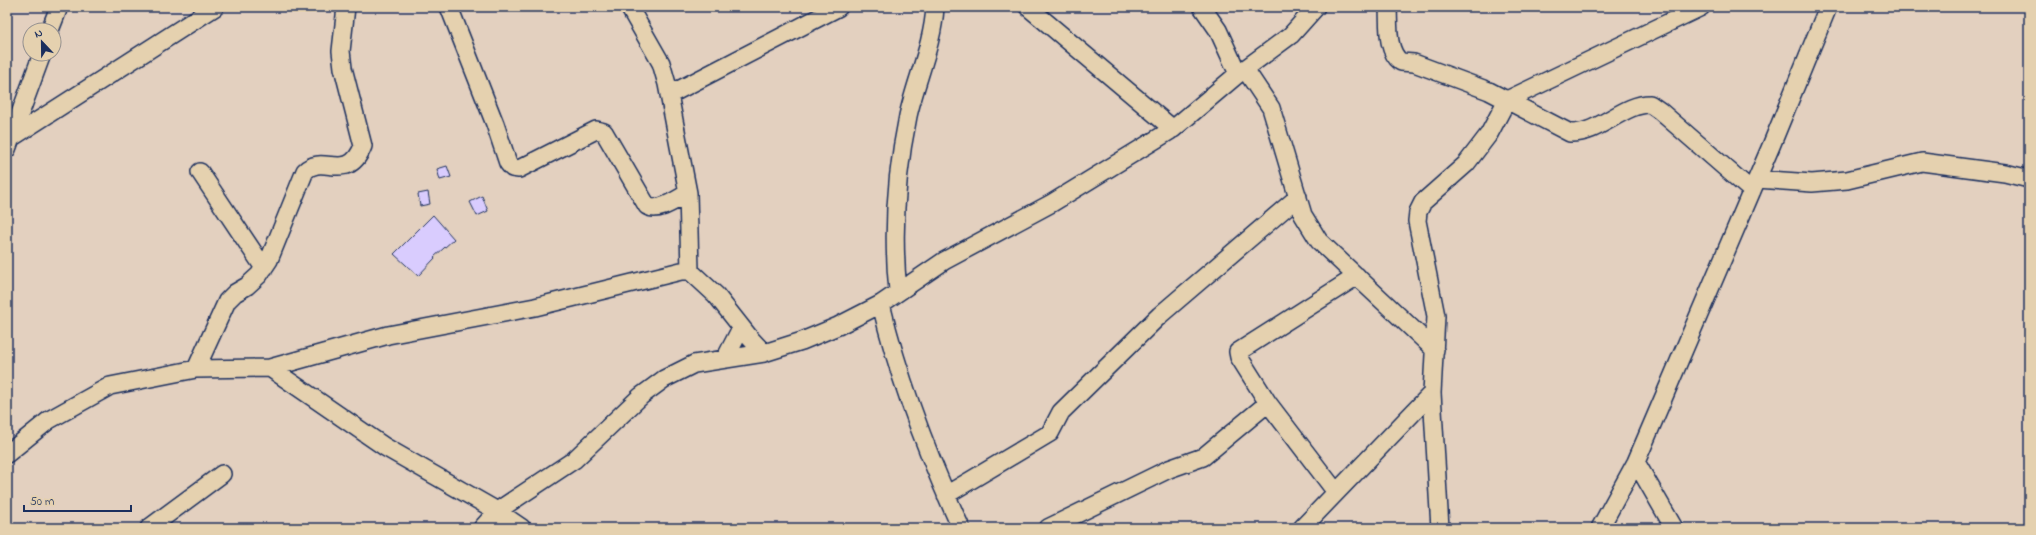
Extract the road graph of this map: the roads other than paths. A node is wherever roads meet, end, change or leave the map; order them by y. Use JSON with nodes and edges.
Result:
{"nodes":[{"id":1,"x":59,"y":7,"type":"edge"},
{"id":2,"x":215,"y":7,"type":"edge"},
{"id":3,"x":346,"y":7,"type":"edge"},
{"id":4,"x":449,"y":7,"type":"edge"},
{"id":5,"x":629,"y":7,"type":"edge"},
{"id":6,"x":839,"y":7,"type":"edge"},
{"id":7,"x":935,"y":7,"type":"edge"},
{"id":8,"x":1028,"y":7,"type":"edge"},
{"id":9,"x":1202,"y":7,"type":"edge"},
{"id":10,"x":1316,"y":7,"type":"edge"},
{"id":11,"x":1388,"y":7,"type":"edge"},
{"id":12,"x":1701,"y":7,"type":"edge"},
{"id":13,"x":1828,"y":7,"type":"edge"},
{"id":14,"x":53,"y":22,"type":"edge"},
{"id":15,"x":39,"y":62,"type":"edge"},
{"id":16,"x":1242,"y":72,"type":"junction"},
{"id":17,"x":669,"y":95,"type":"junction"},
{"id":18,"x":1507,"y":100,"type":"junction"},
{"id":19,"x":1173,"y":129,"type":"junction"},
{"id":20,"x":9,"y":144,"type":"edge"},
{"id":21,"x":1764,"y":162,"type":"junction"},
{"id":22,"x":200,"y":172,"type":"dead end"},
{"id":23,"x":2029,"y":179,"type":"edge"},
{"id":24,"x":1780,"y":181,"type":"junction"},
{"id":25,"x":1754,"y":185,"type":"junction"},
{"id":26,"x":688,"y":193,"type":"junction"},
{"id":27,"x":1298,"y":197,"type":"junction"},
{"id":28,"x":264,"y":268,"type":"junction"},
{"id":29,"x":690,"y":271,"type":"junction"},
{"id":30,"x":1357,"y":276,"type":"junction"},
{"id":31,"x":898,"y":291,"type":"junction"},
{"id":32,"x":882,"y":304,"type":"junction"},
{"id":33,"x":742,"y":328,"type":"junction"},
{"id":34,"x":1435,"y":350,"type":"junction"},
{"id":35,"x":764,"y":353,"type":"junction"},
{"id":36,"x":725,"y":359,"type":"junction"},
{"id":37,"x":270,"y":368,"type":"junction"},
{"id":38,"x":196,"y":369,"type":"junction"},
{"id":39,"x":1432,"y":393,"type":"junction"},
{"id":40,"x":1268,"y":403,"type":"junction"},
{"id":41,"x":7,"y":454,"type":"edge"},
{"id":42,"x":1636,"y":462,"type":"junction"},
{"id":43,"x":222,"y":474,"type":"dead end"},
{"id":44,"x":1336,"y":492,"type":"junction"},
{"id":45,"x":946,"y":495,"type":"junction"},
{"id":46,"x":497,"y":511,"type":"junction"},
{"id":47,"x":149,"y":528,"type":"edge"},
{"id":48,"x":482,"y":528,"type":"edge"},
{"id":49,"x":522,"y":528,"type":"edge"},
{"id":50,"x":961,"y":528,"type":"edge"},
{"id":51,"x":1048,"y":528,"type":"edge"},
{"id":52,"x":1302,"y":528,"type":"edge"},
{"id":53,"x":1440,"y":528,"type":"edge"},
{"id":54,"x":1600,"y":528,"type":"edge"},
{"id":55,"x":1674,"y":528,"type":"edge"}],
"edges":[{"from":1,"to":14,"type":"street"},
{"from":2,"to":20,"type":"street"},
{"from":3,"to":28,"type":"street"},
{"from":4,"to":26,"type":"street"},
{"from":5,"to":17,"type":"street"},
{"from":6,"to":17,"type":"street"},
{"from":7,"to":31,"type":"street"},
{"from":8,"to":19,"type":"street"},
{"from":9,"to":16,"type":"street"},
{"from":10,"to":16,"type":"street"},
{"from":11,"to":18,"type":"street"},
{"from":12,"to":18,"type":"street"},
{"from":13,"to":21,"type":"street"},
{"from":15,"to":20,"type":"street"},
{"from":16,"to":19,"type":"street"},
{"from":16,"to":27,"type":"street"},
{"from":17,"to":26,"type":"street"},
{"from":18,"to":25,"type":"street"},
{"from":18,"to":34,"type":"street"},
{"from":19,"to":31,"type":"street"},
{"from":21,"to":24,"type":"street"},
{"from":21,"to":25,"type":"street"},
{"from":22,"to":28,"type":"street"},
{"from":23,"to":24,"type":"street"},
{"from":24,"to":25,"type":"street"},
{"from":25,"to":42,"type":"street"},
{"from":26,"to":29,"type":"street"},
{"from":27,"to":30,"type":"street"},
{"from":27,"to":45,"type":"street"},
{"from":28,"to":38,"type":"street"},
{"from":29,"to":33,"type":"street"},
{"from":29,"to":37,"type":"street"},
{"from":30,"to":34,"type":"street"},
{"from":30,"to":40,"type":"street"},
{"from":31,"to":32,"type":"street"},
{"from":32,"to":35,"type":"street"},
{"from":32,"to":45,"type":"street"},
{"from":33,"to":35,"type":"street"},
{"from":33,"to":36,"type":"street"},
{"from":34,"to":39,"type":"street"},
{"from":35,"to":36,"type":"street"},
{"from":36,"to":46,"type":"street"},
{"from":37,"to":38,"type":"street"},
{"from":37,"to":46,"type":"street"},
{"from":38,"to":41,"type":"street"},
{"from":39,"to":44,"type":"street"},
{"from":39,"to":53,"type":"street"},
{"from":40,"to":44,"type":"street"},
{"from":40,"to":51,"type":"street"},
{"from":42,"to":54,"type":"street"},
{"from":42,"to":55,"type":"street"},
{"from":43,"to":47,"type":"street"},
{"from":44,"to":52,"type":"street"},
{"from":45,"to":50,"type":"street"},
{"from":46,"to":48,"type":"street"},
{"from":46,"to":49,"type":"street"}]}
